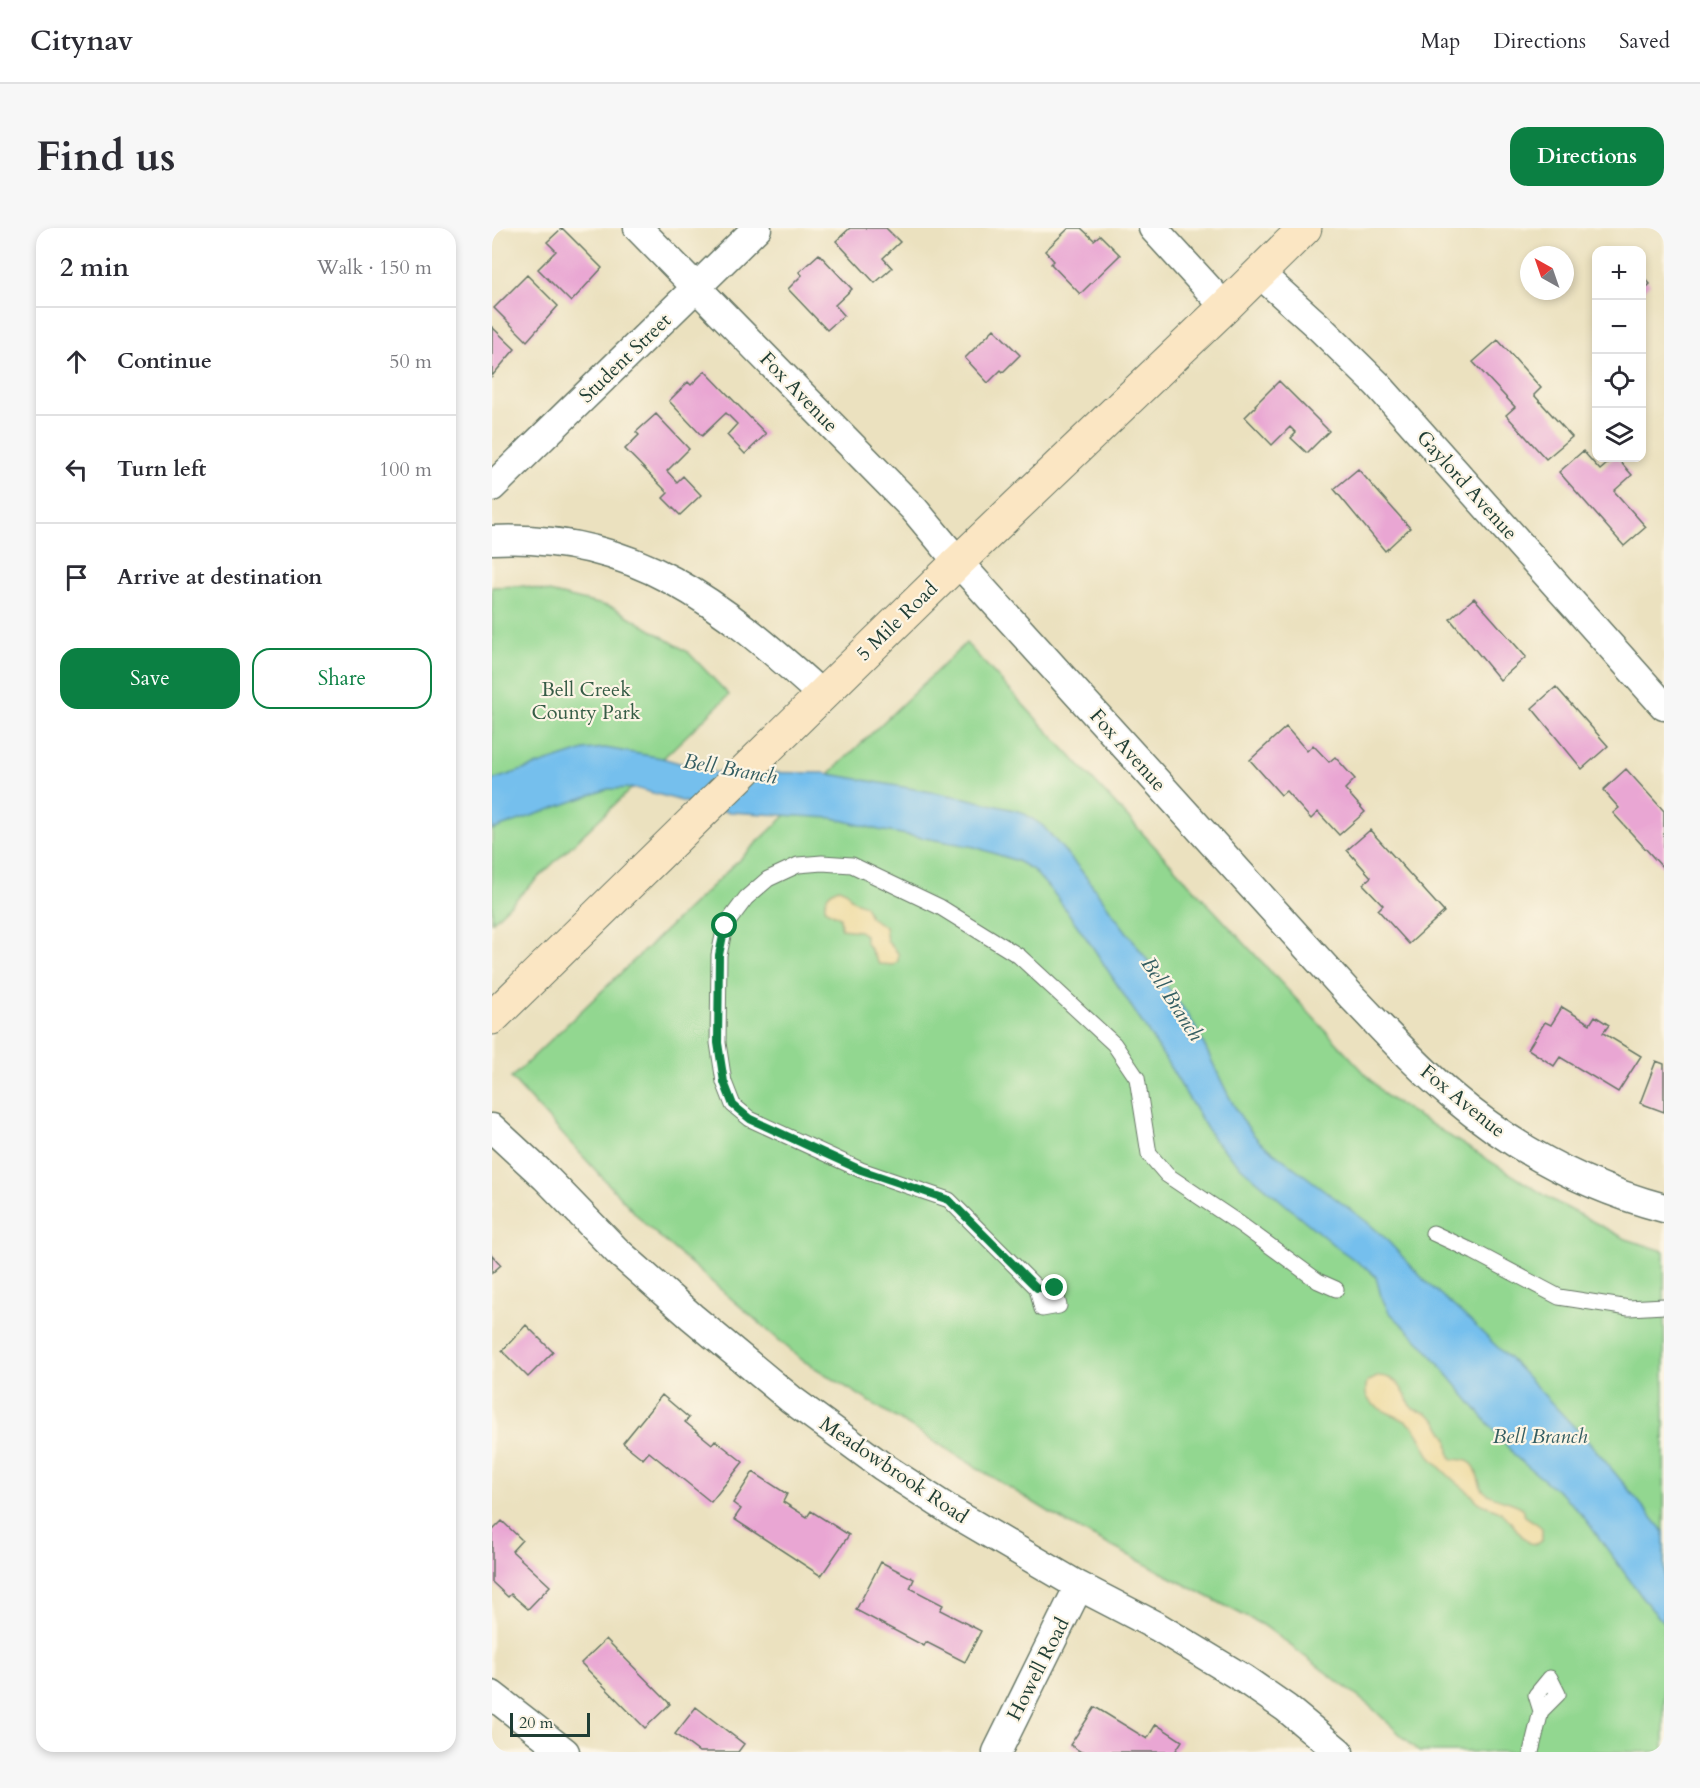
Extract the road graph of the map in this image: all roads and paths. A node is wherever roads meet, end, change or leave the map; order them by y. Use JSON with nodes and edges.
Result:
{"nodes":[{"id":1,"x":638,"y":228,"type":"edge"},
{"id":2,"x":757,"y":228,"type":"edge"},
{"id":3,"x":1153,"y":228,"type":"edge"},
{"id":4,"x":1305,"y":228,"type":"edge"},
{"id":5,"x":1259,"y":273,"type":"junction"},
{"id":6,"x":697,"y":288,"type":"junction"},
{"id":7,"x":1225,"y":307,"type":"junction"},
{"id":8,"x":492,"y":487,"type":"edge"},
{"id":9,"x":492,"y":540,"type":"edge"},
{"id":10,"x":958,"y":562,"type":"junction"},
{"id":11,"x":822,"y":695,"type":"junction"},
{"id":12,"x":1664,"y":706,"type":"edge"},
{"id":13,"x":492,"y":1018,"type":"edge"},
{"id":14,"x":492,"y":1128,"type":"edge"},
{"id":15,"x":1664,"y":1208,"type":"edge"},
{"id":16,"x":1432,"y":1233,"type":"dead end"},
{"id":17,"x":1037,"y":1288,"type":"dead end"},
{"id":18,"x":1336,"y":1289,"type":"dead end"},
{"id":19,"x":1664,"y":1306,"type":"edge"},
{"id":20,"x":1079,"y":1586,"type":"junction"},
{"id":21,"x":492,"y":1695,"type":"edge"},
{"id":22,"x":1541,"y":1712,"type":"dead end"},
{"id":23,"x":565,"y":1752,"type":"edge"},
{"id":24,"x":997,"y":1752,"type":"edge"},
{"id":25,"x":1339,"y":1752,"type":"edge"},
{"id":26,"x":1531,"y":1752,"type":"edge"}],
"edges":[{"from":1,"to":6,"type":"street","name":"Fox Avenue"},
{"from":2,"to":6,"type":"street","name":"Student Street"},
{"from":3,"to":7,"type":"street"},
{"from":4,"to":5,"type":"main road","name":"5 Mile Road"},
{"from":5,"to":7,"type":"main road","name":"5 Mile Road"},
{"from":5,"to":12,"type":"street","name":"Gaylord Avenue"},
{"from":6,"to":8,"type":"street","name":"Student Street"},
{"from":6,"to":10,"type":"street","name":"Fox Avenue"},
{"from":7,"to":10,"type":"main road","name":"5 Mile Road"},
{"from":9,"to":11,"type":"street"},
{"from":10,"to":11,"type":"main road","name":"5 Mile Road"},
{"from":10,"to":15,"type":"street","name":"Fox Avenue"},
{"from":11,"to":13,"type":"main road","name":"5 Mile Road"},
{"from":14,"to":20,"type":"street","name":"Meadowbrook Road"},
{"from":16,"to":19,"type":"lane"},
{"from":17,"to":18,"type":"lane"},
{"from":20,"to":24,"type":"street","name":"Howell Road"},
{"from":20,"to":25,"type":"street","name":"Meadowbrook Road"},
{"from":21,"to":23,"type":"street"},
{"from":22,"to":26,"type":"lane"}]}
